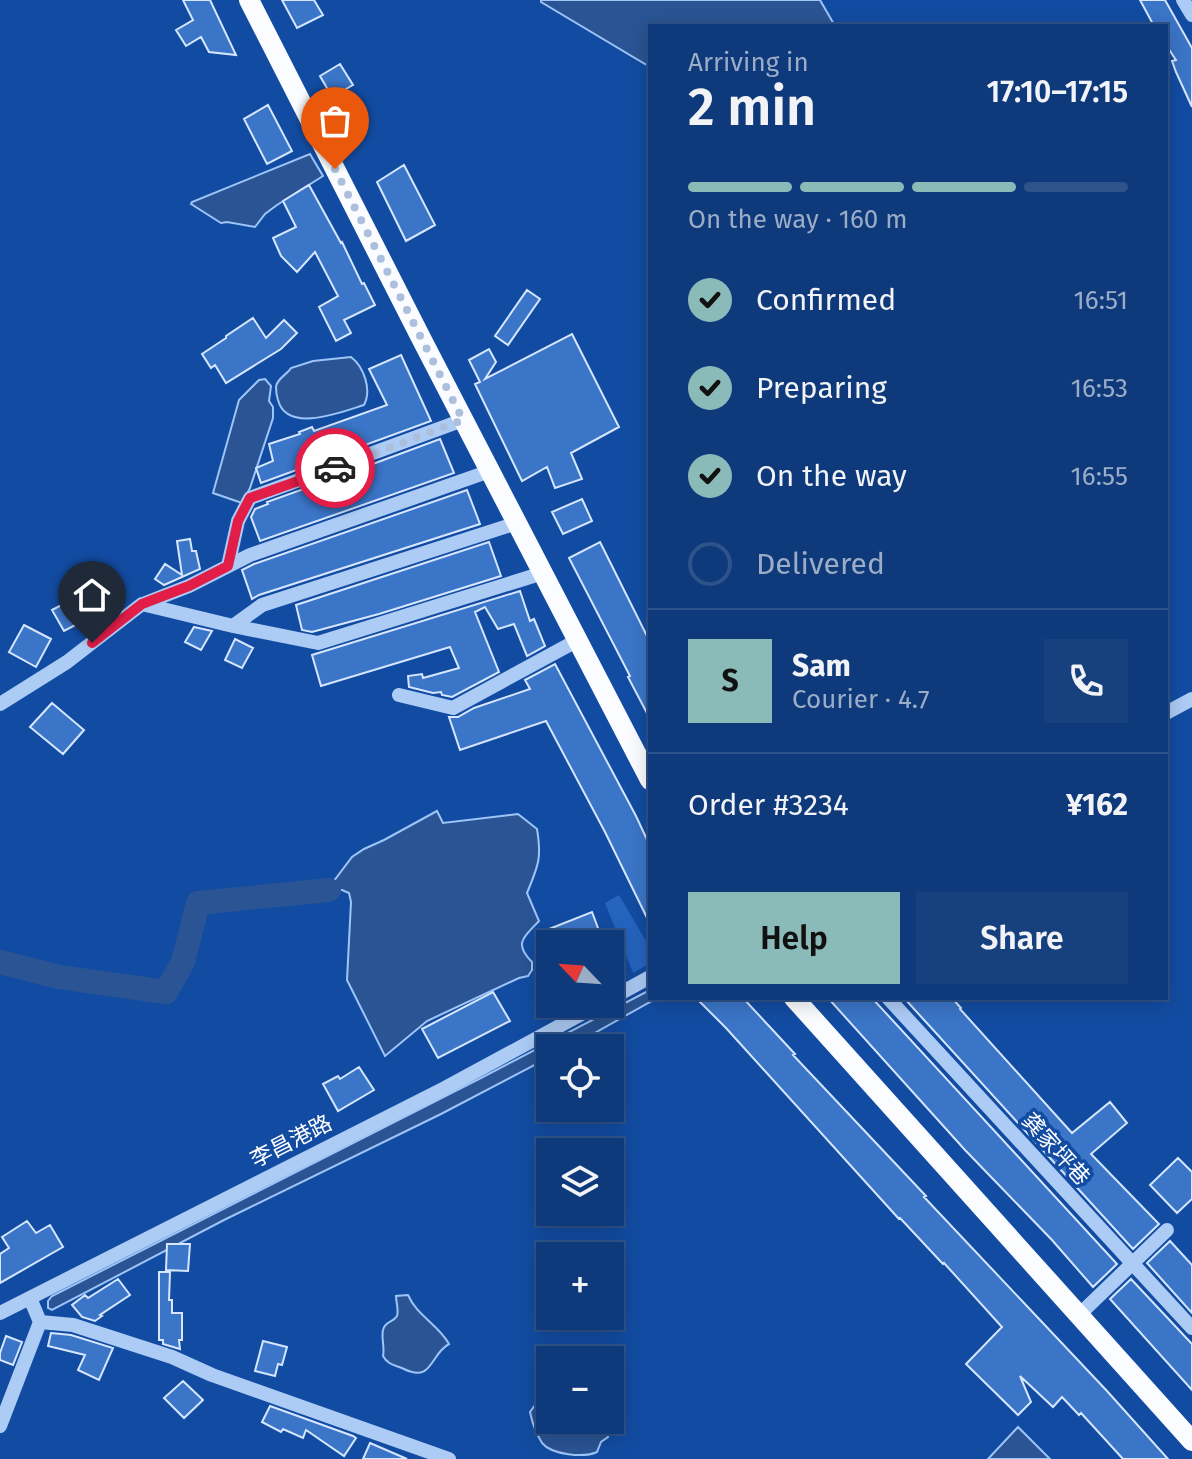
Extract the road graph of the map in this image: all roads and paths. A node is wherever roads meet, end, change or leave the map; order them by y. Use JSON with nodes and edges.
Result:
{"nodes":[{"id":1,"x":249,"y":0,"type":"edge"},
{"id":2,"x":1183,"y":0,"type":"edge"},
{"id":3,"x":1192,"y":15,"type":"edge"},
{"id":4,"x":463,"y":420,"type":"junction"},
{"id":5,"x":490,"y":471,"type":"junction"},
{"id":6,"x":517,"y":523,"type":"junction"},
{"id":7,"x":228,"y":566,"type":"junction"},
{"id":8,"x":543,"y":573,"type":"junction"},
{"id":9,"x":142,"y":604,"type":"junction"},
{"id":10,"x":233,"y":626,"type":"junction"},
{"id":11,"x":578,"y":640,"type":"junction"},
{"id":12,"x":399,"y":695,"type":"dead end"},
{"id":13,"x":1192,"y":699,"type":"edge"},
{"id":14,"x":0,"y":704,"type":"edge"},
{"id":15,"x":1168,"y":712,"type":"edge"},
{"id":16,"x":648,"y":776,"type":"edge"},
{"id":17,"x":648,"y":978,"type":"edge"},
{"id":18,"x":624,"y":991,"type":"edge"},
{"id":19,"x":796,"y":1000,"type":"edge"},
{"id":20,"x":890,"y":1000,"type":"edge"},
{"id":21,"x":574,"y":1018,"type":"edge"},
{"id":22,"x":1167,"y":1230,"type":"dead end"},
{"id":23,"x":1131,"y":1264,"type":"junction"},
{"id":24,"x":30,"y":1298,"type":"junction"},
{"id":25,"x":0,"y":1313,"type":"edge"},
{"id":26,"x":1079,"y":1315,"type":"junction"},
{"id":27,"x":40,"y":1322,"type":"junction"},
{"id":28,"x":1192,"y":1328,"type":"edge"},
{"id":29,"x":0,"y":1426,"type":"edge"},
{"id":30,"x":1192,"y":1441,"type":"edge"},
{"id":31,"x":449,"y":1459,"type":"edge"}],
"edges":[{"from":1,"to":4,"type":"main road"},
{"from":2,"to":3,"type":"street"},
{"from":4,"to":5,"type":"main road"},
{"from":4,"to":7,"type":"street"},
{"from":5,"to":6,"type":"main road"},
{"from":5,"to":7,"type":"street"},
{"from":6,"to":8,"type":"main road"},
{"from":6,"to":10,"type":"street"},
{"from":7,"to":9,"type":"street"},
{"from":8,"to":10,"type":"street"},
{"from":8,"to":11,"type":"main road"},
{"from":9,"to":10,"type":"street"},
{"from":9,"to":14,"type":"street"},
{"from":11,"to":12,"type":"street"},
{"from":11,"to":16,"type":"main road"},
{"from":13,"to":15,"type":"street"},
{"from":17,"to":18,"type":"street"},
{"from":19,"to":26,"type":"main road"},
{"from":20,"to":23,"type":"street","name":"龚家坪巷"},
{"from":21,"to":24,"type":"street","name":"李昌港路"},
{"from":22,"to":23,"type":"street"},
{"from":23,"to":26,"type":"street"},
{"from":23,"to":28,"type":"street","name":"龚家坪巷"},
{"from":24,"to":25,"type":"street","name":"李昌港路"},
{"from":24,"to":27,"type":"street"},
{"from":26,"to":30,"type":"main road"},
{"from":27,"to":29,"type":"street"},
{"from":27,"to":31,"type":"street"}]}
